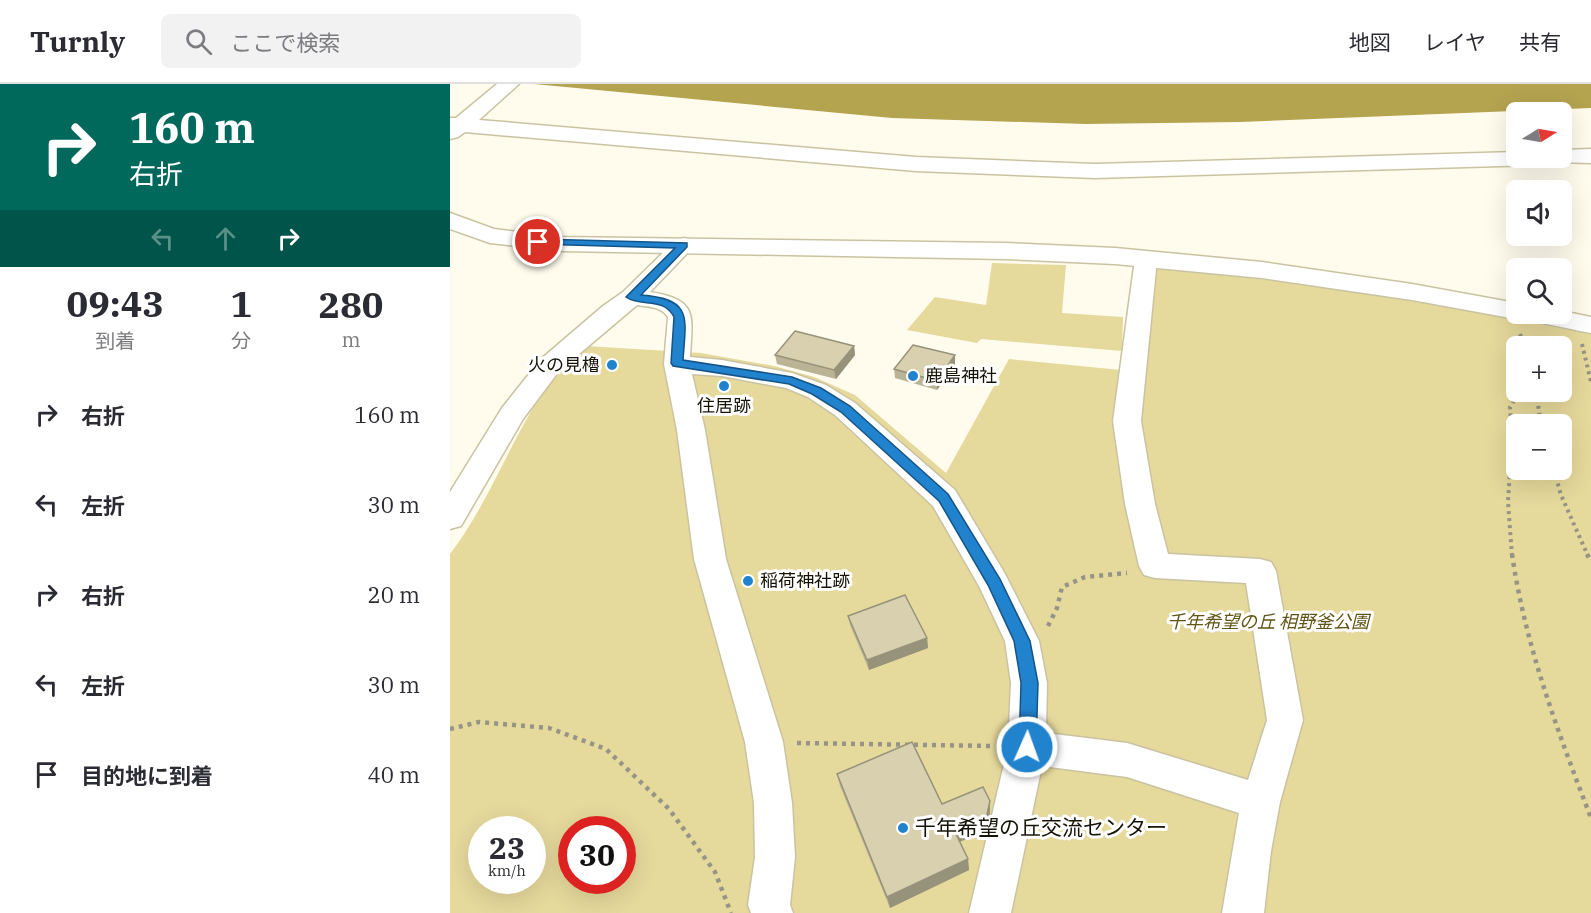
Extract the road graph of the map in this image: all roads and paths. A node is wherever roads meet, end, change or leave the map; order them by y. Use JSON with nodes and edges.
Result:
{"nodes":[{"id":1,"x":504,"y":87,"type":"edge"},
{"id":2,"x":453,"y":127,"type":"edge"},
{"id":3,"x":1591,"y":156,"type":"edge"},
{"id":4,"x":1572,"y":157,"type":"edge"},
{"id":5,"x":1506,"y":159,"type":"edge"},
{"id":6,"x":450,"y":220,"type":"edge"},
{"id":7,"x":684,"y":245,"type":"junction"},
{"id":8,"x":1146,"y":259,"type":"junction"},
{"id":9,"x":632,"y":297,"type":"junction"},
{"id":10,"x":1506,"y":309,"type":"edge"},
{"id":11,"x":1583,"y":323,"type":"edge"},
{"id":12,"x":677,"y":363,"type":"junction"},
{"id":13,"x":1591,"y":381,"type":"edge"},
{"id":14,"x":1513,"y":402,"type":"edge"},
{"id":15,"x":1557,"y":480,"type":"edge"},
{"id":16,"x":450,"y":518,"type":"edge"},
{"id":17,"x":1591,"y":562,"type":"edge"},
{"id":18,"x":1155,"y":566,"type":"junction"},
{"id":19,"x":1022,"y":641,"type":"junction"},
{"id":20,"x":450,"y":729,"type":"edge"},
{"id":21,"x":764,"y":742,"type":"junction"},
{"id":22,"x":1027,"y":747,"type":"junction"},
{"id":23,"x":1260,"y":802,"type":"junction"},
{"id":24,"x":1591,"y":818,"type":"edge"},
{"id":25,"x":731,"y":913,"type":"edge"},
{"id":26,"x":772,"y":913,"type":"edge"},
{"id":27,"x":990,"y":913,"type":"edge"},
{"id":28,"x":1243,"y":913,"type":"edge"}],
"edges":[{"from":1,"to":2,"type":"street"},
{"from":2,"to":5,"type":"street"},
{"from":3,"to":4,"type":"street"},
{"from":6,"to":7,"type":"street"},
{"from":7,"to":8,"type":"street"},
{"from":7,"to":9,"type":"street"},
{"from":8,"to":10,"type":"street"},
{"from":8,"to":18,"type":"street"},
{"from":9,"to":12,"type":"street"},
{"from":9,"to":16,"type":"street"},
{"from":11,"to":13,"type":"path"},
{"from":12,"to":19,"type":"street"},
{"from":12,"to":21,"type":"street"},
{"from":14,"to":24,"type":"path"},
{"from":15,"to":17,"type":"path"},
{"from":18,"to":19,"type":"path"},
{"from":18,"to":23,"type":"street"},
{"from":19,"to":22,"type":"street"},
{"from":20,"to":25,"type":"path"},
{"from":21,"to":22,"type":"path"},
{"from":21,"to":26,"type":"street"},
{"from":22,"to":23,"type":"street"},
{"from":22,"to":27,"type":"street"},
{"from":23,"to":28,"type":"street"}]}
